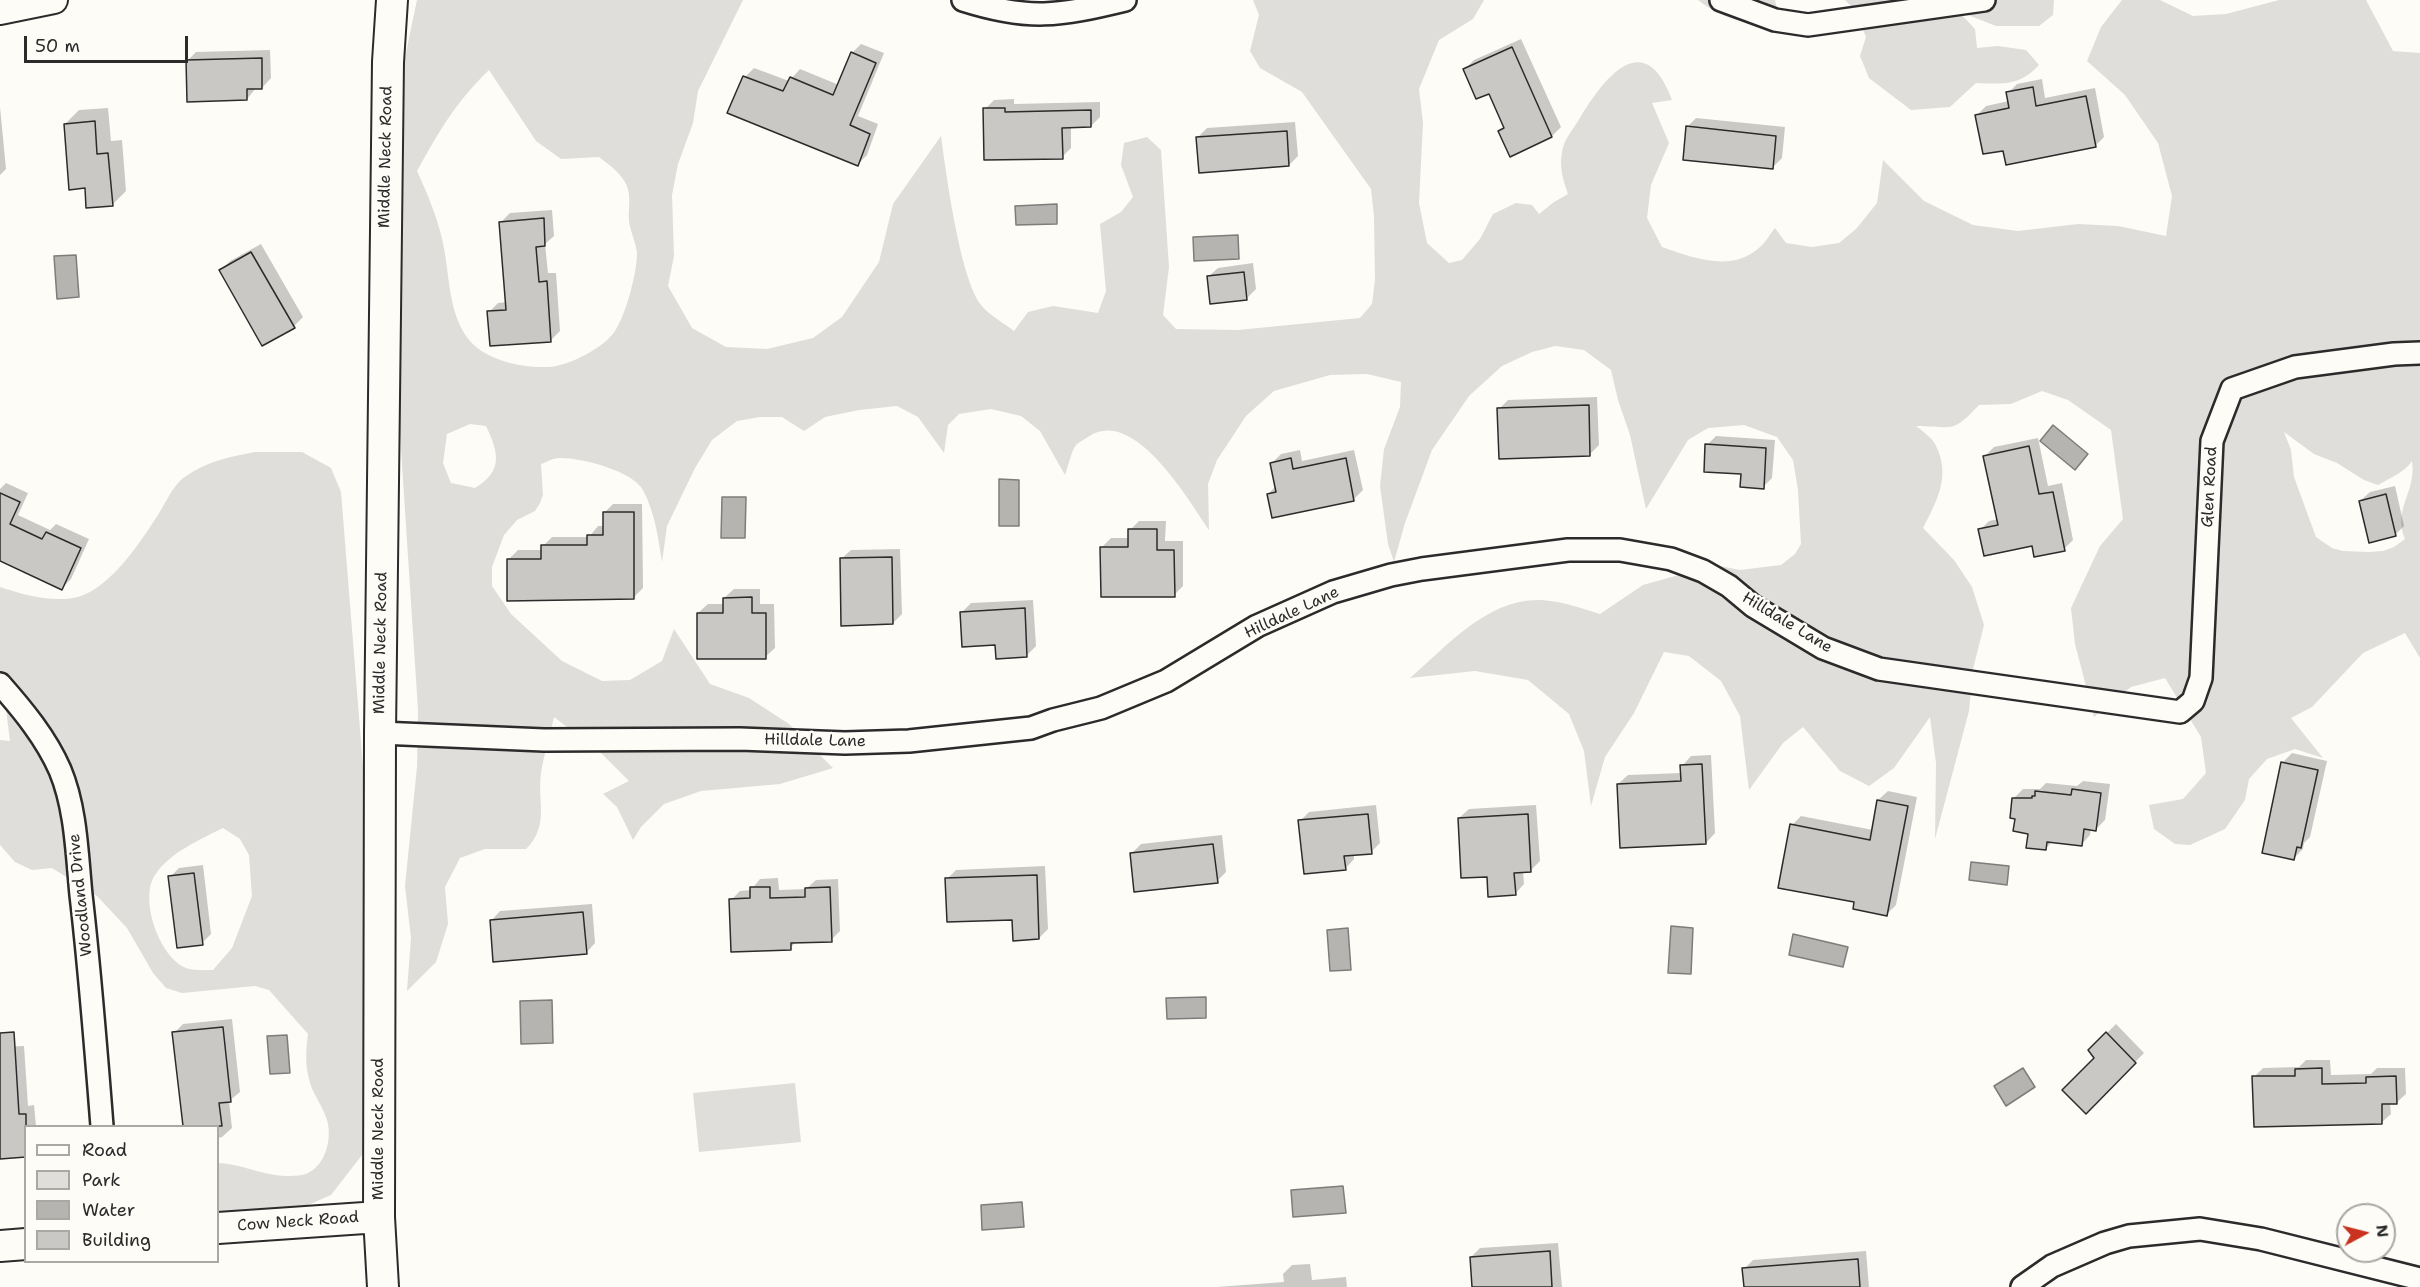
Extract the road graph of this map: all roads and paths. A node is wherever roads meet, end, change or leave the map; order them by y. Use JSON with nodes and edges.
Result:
{"nodes":[{"id":1,"x":54,"y":0,"type":"edge"},
{"id":2,"x":392,"y":0,"type":"edge"},
{"id":3,"x":963,"y":0,"type":"edge"},
{"id":4,"x":1125,"y":0,"type":"edge"},
{"id":5,"x":1721,"y":0,"type":"edge"},
{"id":6,"x":1984,"y":0,"type":"edge"},
{"id":7,"x":0,"y":11,"type":"edge"},
{"id":8,"x":2420,"y":353,"type":"edge"},
{"id":9,"x":0,"y":684,"type":"edge"},
{"id":10,"x":2188,"y":706,"type":"joint"},
{"id":11,"x":380,"y":733,"type":"junction"},
{"id":12,"x":102,"y":1125,"type":"edge"},
{"id":13,"x":379,"y":1217,"type":"junction"},
{"id":14,"x":219,"y":1228,"type":"edge"},
{"id":15,"x":24,"y":1244,"type":"edge"},
{"id":16,"x":0,"y":1246,"type":"edge"},
{"id":17,"x":2420,"y":1279,"type":"edge"},
{"id":18,"x":383,"y":1287,"type":"edge"},
{"id":19,"x":2022,"y":1287,"type":"edge"}],
"edges":[{"from":1,"to":7,"type":"street"},
{"from":2,"to":11,"type":"main road","name":"Middle Neck Road"},
{"from":3,"to":4,"type":"street"},
{"from":5,"to":6,"type":"street"},
{"from":8,"to":10,"type":"street","name":"Glen Road"},
{"from":9,"to":12,"type":"street","name":"Woodland Drive"},
{"from":10,"to":11,"type":"street","name":"Hilldale Lane"},
{"from":11,"to":13,"type":"main road","name":"Middle Neck Road"},
{"from":13,"to":14,"type":"main road","name":"Cow Neck Road"},
{"from":13,"to":18,"type":"main road","name":"Middle Neck Road"},
{"from":15,"to":16,"type":"main road"},
{"from":17,"to":19,"type":"street"}]}
